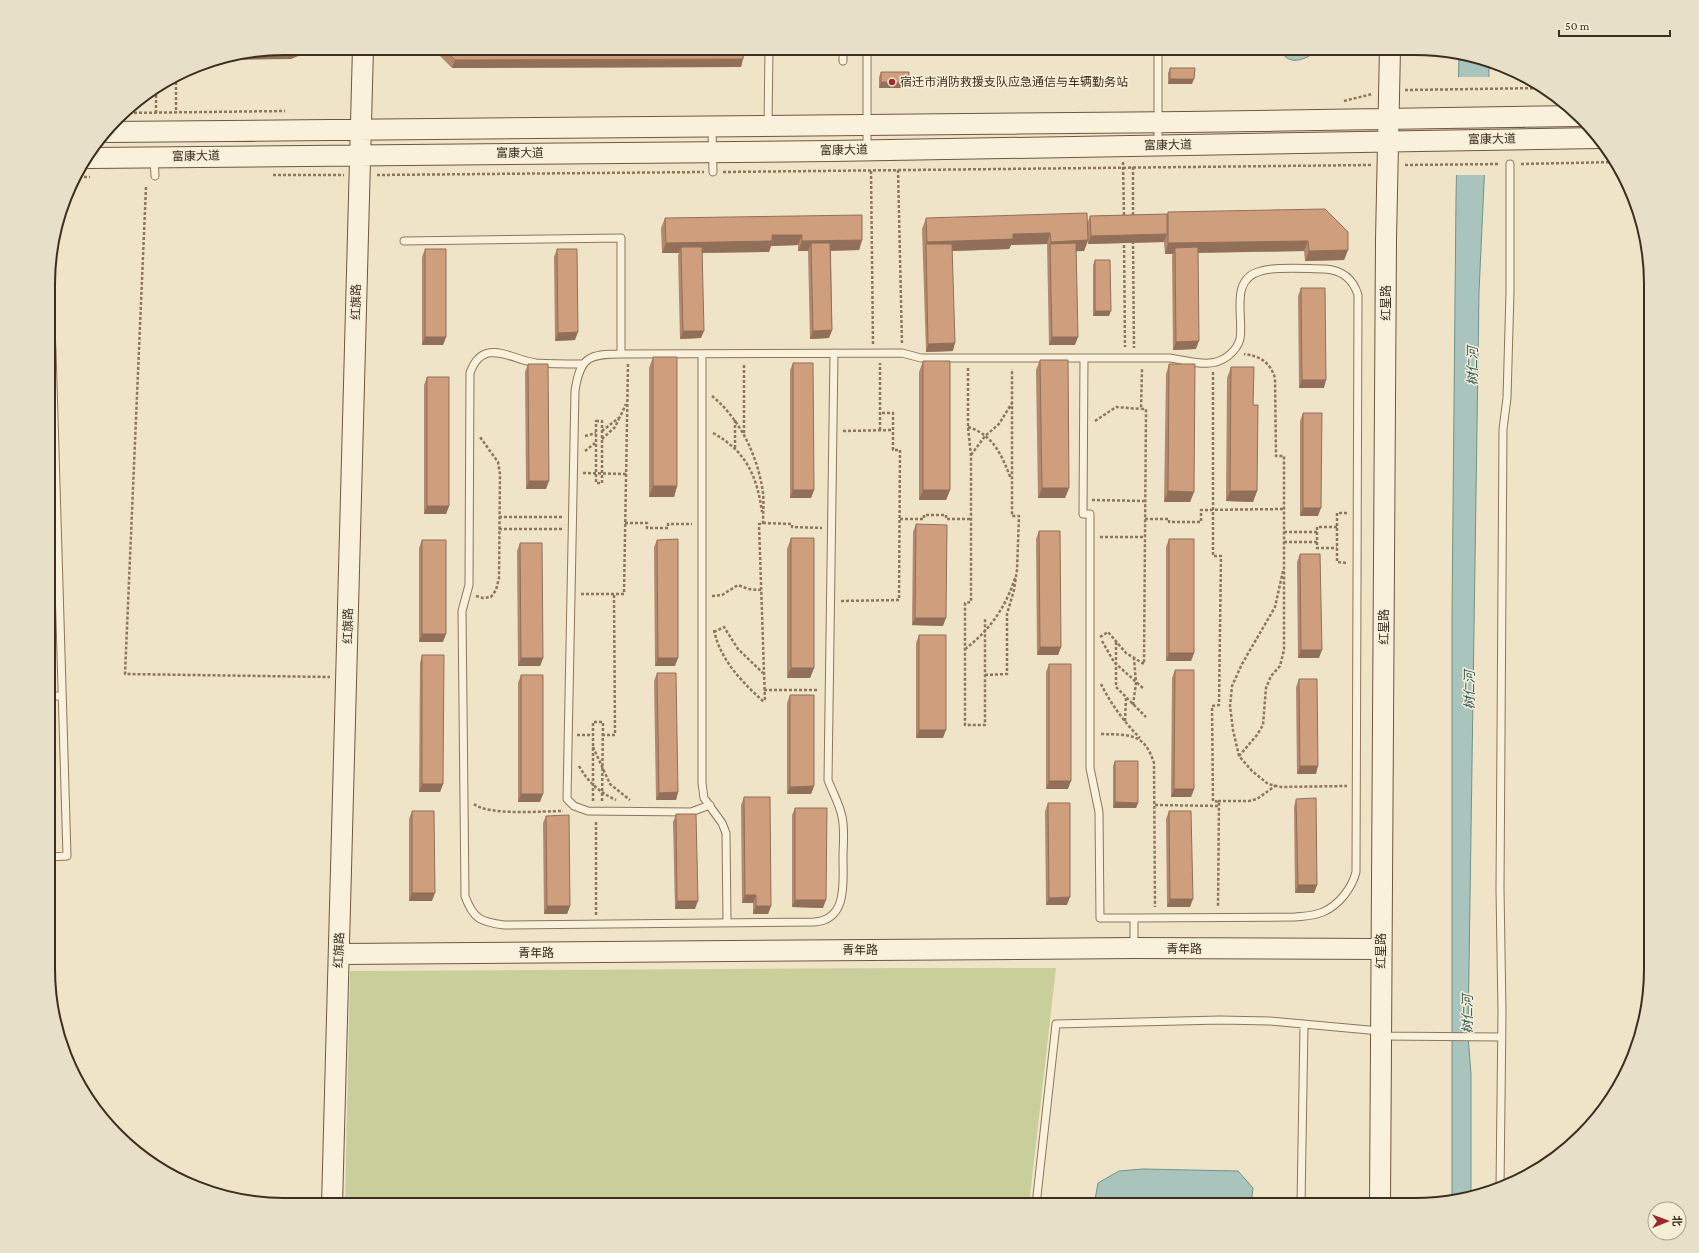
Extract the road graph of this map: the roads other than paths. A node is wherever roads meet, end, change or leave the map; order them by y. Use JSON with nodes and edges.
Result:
{"nodes":[{"id":1,"x":363,"y":55,"type":"edge"},
{"id":2,"x":769,"y":55,"type":"edge"},
{"id":3,"x":842,"y":55,"type":"edge"},
{"id":4,"x":867,"y":55,"type":"edge"},
{"id":5,"x":1158,"y":55,"type":"edge"},
{"id":6,"x":1390,"y":55,"type":"edge"},
{"id":7,"x":842,"y":61,"type":"dead end"},
{"id":8,"x":1571,"y":116,"type":"edge"},
{"id":9,"x":1390,"y":119,"type":"junction"},
{"id":10,"x":1158,"y":122,"type":"junction"},
{"id":11,"x":867,"y":124,"type":"junction"},
{"id":12,"x":768,"y":125,"type":"junction"},
{"id":13,"x":712,"y":126,"type":"junction"},
{"id":14,"x":361,"y":129,"type":"junction"},
{"id":15,"x":114,"y":131,"type":"edge"},
{"id":16,"x":1592,"y":138,"type":"edge"},
{"id":17,"x":1387,"y":141,"type":"junction"},
{"id":18,"x":1158,"y":145,"type":"junction"},
{"id":19,"x":866,"y":150,"type":"junction"},
{"id":20,"x":712,"y":152,"type":"junction"},
{"id":21,"x":360,"y":154,"type":"junction"},
{"id":22,"x":93,"y":158,"type":"edge"},
{"id":23,"x":1510,"y":164,"type":"road end"},
{"id":24,"x":713,"y":172,"type":"road end"},
{"id":25,"x":404,"y":241,"type":"dead end"},
{"id":26,"x":834,"y":353,"type":"junction"},
{"id":27,"x":625,"y":354,"type":"junction"},
{"id":28,"x":702,"y":354,"type":"junction"},
{"id":29,"x":1084,"y":358,"type":"junction"},
{"id":30,"x":583,"y":364,"type":"junction"},
{"id":31,"x":55,"y":476,"type":"edge"},
{"id":32,"x":55,"y":696,"type":"edge"},
{"id":33,"x":62,"y":696,"type":"junction"},
{"id":34,"x":710,"y":805,"type":"junction"},
{"id":35,"x":55,"y":857,"type":"edge"},
{"id":36,"x":1134,"y":918,"type":"junction"},
{"id":37,"x":727,"y":922,"type":"junction"},
{"id":38,"x":1134,"y":948,"type":"junction"},
{"id":39,"x":1381,"y":949,"type":"junction"},
{"id":40,"x":339,"y":954,"type":"junction"},
{"id":41,"x":1304,"y":1025,"type":"junction"},
{"id":42,"x":1380,"y":1033,"type":"junction"},
{"id":43,"x":1501,"y":1037,"type":"junction"},
{"id":44,"x":1500,"y":1182,"type":"edge"},
{"id":45,"x":332,"y":1198,"type":"edge"},
{"id":46,"x":1037,"y":1198,"type":"edge"},
{"id":47,"x":1300,"y":1198,"type":"edge"},
{"id":48,"x":1380,"y":1198,"type":"edge"}],
"edges":[{"from":1,"to":14,"type":"street","name":"红旗路"},
{"from":2,"to":12,"type":"lane"},
{"from":3,"to":7,"type":"lane"},
{"from":4,"to":11,"type":"lane"},
{"from":5,"to":10,"type":"lane"},
{"from":6,"to":9,"type":"street","name":"红星路"},
{"from":8,"to":9,"type":"street","name":"富康大道"},
{"from":9,"to":10,"type":"street","name":"富康大道"},
{"from":9,"to":17,"type":"street","name":"红星路"},
{"from":10,"to":11,"type":"street","name":"富康大道"},
{"from":10,"to":18,"type":"lane"},
{"from":11,"to":12,"type":"street","name":"富康大道"},
{"from":11,"to":19,"type":"lane"},
{"from":12,"to":13,"type":"street","name":"富康大道"},
{"from":13,"to":14,"type":"street","name":"富康大道"},
{"from":13,"to":20,"type":"lane"},
{"from":14,"to":15,"type":"street","name":"富康大道"},
{"from":14,"to":21,"type":"street","name":"红旗路"},
{"from":16,"to":17,"type":"street","name":"富康大道"},
{"from":17,"to":18,"type":"street","name":"富康大道"},
{"from":17,"to":39,"type":"street","name":"红星路"},
{"from":18,"to":19,"type":"street","name":"富康大道"},
{"from":19,"to":20,"type":"street","name":"富康大道"},
{"from":20,"to":21,"type":"street","name":"富康大道"},
{"from":20,"to":24,"type":"lane"},
{"from":21,"to":22,"type":"street","name":"富康大道"},
{"from":21,"to":40,"type":"street","name":"红旗路"},
{"from":23,"to":43,"type":"lane"},
{"from":25,"to":27,"type":"lane"},
{"from":26,"to":28,"type":"lane"},
{"from":26,"to":29,"type":"lane"},
{"from":26,"to":37,"type":"lane"},
{"from":27,"to":28,"type":"lane"},
{"from":27,"to":30,"type":"lane"},
{"from":28,"to":34,"type":"lane"},
{"from":29,"to":36,"type":"lane"},
{"from":29,"to":36,"type":"lane"},
{"from":30,"to":34,"type":"lane"},
{"from":30,"to":37,"type":"lane"},
{"from":31,"to":33,"type":"lane"},
{"from":32,"to":33,"type":"lane"},
{"from":33,"to":35,"type":"lane"},
{"from":34,"to":37,"type":"lane"},
{"from":36,"to":38,"type":"lane"},
{"from":38,"to":39,"type":"street","name":"青年路"},
{"from":38,"to":40,"type":"street","name":"青年路"},
{"from":39,"to":42,"type":"street","name":"红星路"},
{"from":40,"to":45,"type":"street","name":"红旗路"},
{"from":41,"to":42,"type":"lane"},
{"from":41,"to":46,"type":"lane"},
{"from":41,"to":47,"type":"lane"},
{"from":42,"to":43,"type":"lane"},
{"from":42,"to":48,"type":"street","name":"红星路"},
{"from":43,"to":44,"type":"lane"}]}
